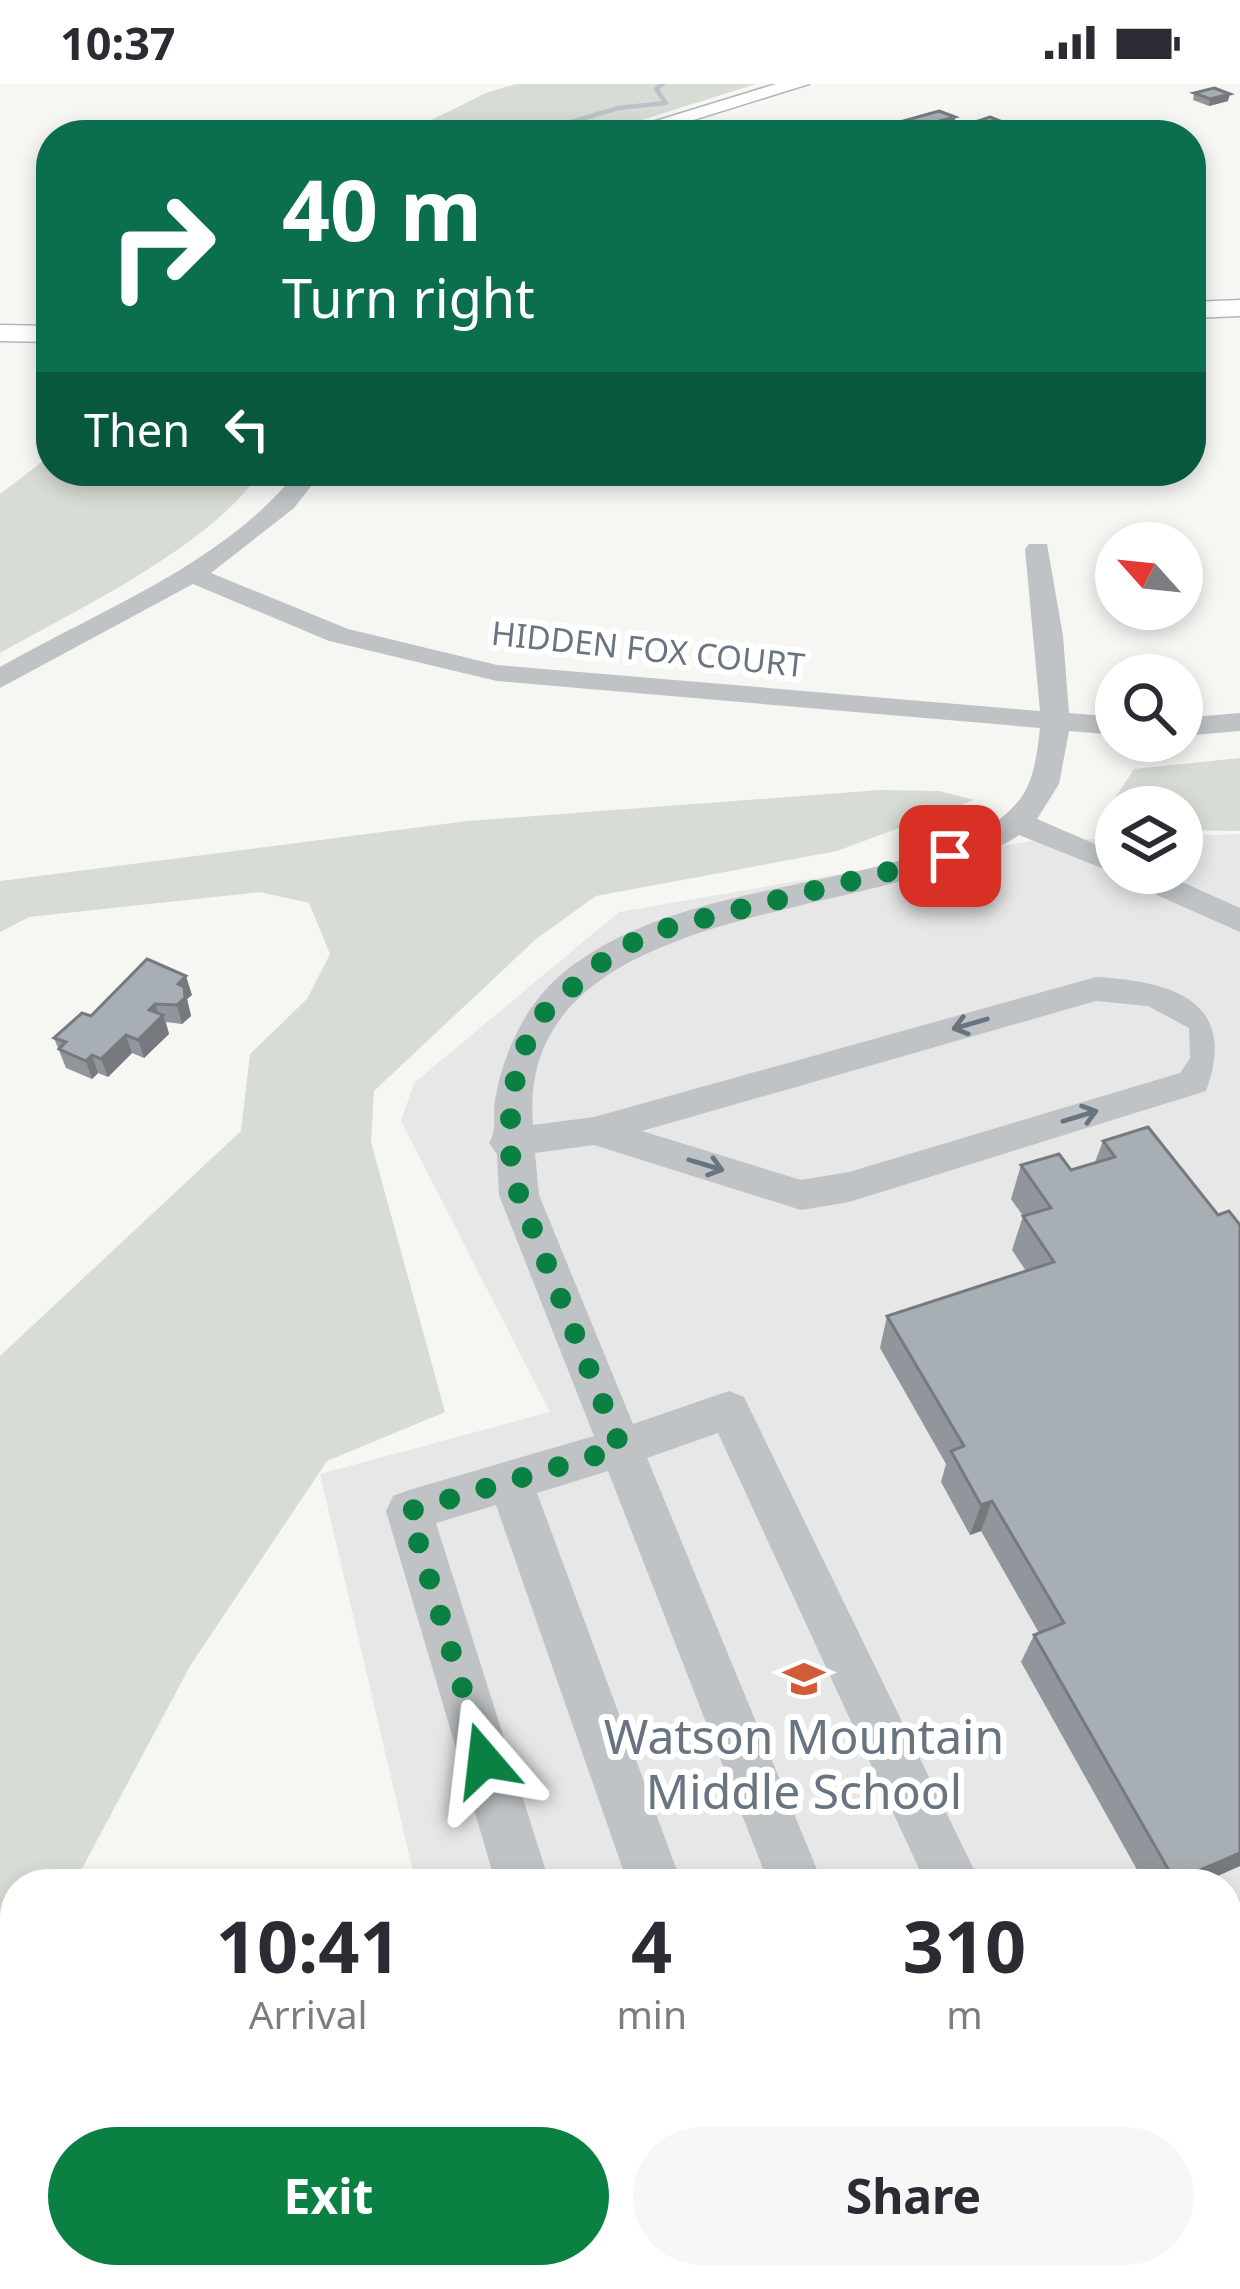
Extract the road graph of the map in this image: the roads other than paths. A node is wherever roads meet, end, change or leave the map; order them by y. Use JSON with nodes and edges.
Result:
{"nodes":[{"id":1,"x":799,"y":84,"type":"edge"},
{"id":2,"x":673,"y":120,"type":"edge"},
{"id":3,"x":1240,"y":308,"type":"edge"},
{"id":4,"x":1206,"y":309,"type":"edge"},
{"id":5,"x":0,"y":333,"type":"edge"},
{"id":6,"x":36,"y":334,"type":"edge"},
{"id":7,"x":296,"y":486,"type":"edge"},
{"id":8,"x":1037,"y":549,"type":"dead end"},
{"id":9,"x":189,"y":573,"type":"junction"},
{"id":10,"x":0,"y":679,"type":"edge"},
{"id":11,"x":1240,"y":722,"type":"edge"},
{"id":12,"x":1055,"y":723,"type":"junction"},
{"id":13,"x":1095,"y":725,"type":"edge"},
{"id":14,"x":1203,"y":725,"type":"edge"},
{"id":15,"x":1015,"y":821,"type":"junction"},
{"id":16,"x":1095,"y":856,"type":"edge"},
{"id":17,"x":1180,"y":894,"type":"edge"},
{"id":18,"x":1240,"y":921,"type":"edge"},
{"id":19,"x":594,"y":1131,"type":"junction"},
{"id":20,"x":508,"y":1143,"type":"junction"},
{"id":21,"x":621,"y":1448,"type":"junction"},
{"id":22,"x":510,"y":1481,"type":"junction"},
{"id":23,"x":518,"y":1869,"type":"edge"},
{"id":24,"x":650,"y":1869,"type":"edge"},
{"id":25,"x":790,"y":1869,"type":"edge"},
{"id":26,"x":948,"y":1869,"type":"edge"}],
"edges":[{"from":1,"to":2,"type":"main road"},
{"from":3,"to":4,"type":"main road"},
{"from":5,"to":6,"type":"main road"},
{"from":7,"to":9,"type":"street"},
{"from":8,"to":12,"type":"street"},
{"from":9,"to":10,"type":"street"},
{"from":9,"to":12,"type":"street","name":"HIDDEN FOX COURT"},
{"from":11,"to":14,"type":"street"},
{"from":12,"to":13,"type":"street","name":"HIDDEN FOX COURT"},
{"from":12,"to":15,"type":"street"},
{"from":15,"to":16,"type":"street"},
{"from":15,"to":20,"type":"street"},
{"from":17,"to":18,"type":"street"},
{"from":19,"to":19,"type":"street","one_way":true},
{"from":19,"to":20,"type":"street"},
{"from":20,"to":21,"type":"street"},
{"from":21,"to":22,"type":"street"},
{"from":21,"to":25,"type":"street"},
{"from":21,"to":26,"type":"street"},
{"from":22,"to":23,"type":"street"},
{"from":22,"to":24,"type":"street"}]}
